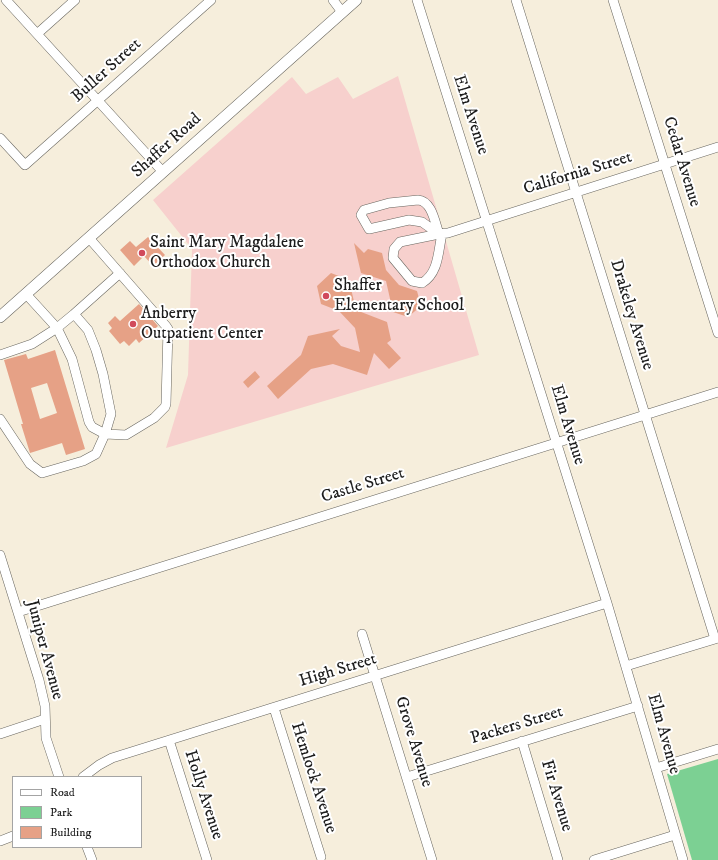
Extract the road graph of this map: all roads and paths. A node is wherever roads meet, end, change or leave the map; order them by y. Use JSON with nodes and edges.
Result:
{"nodes":[{"id":1,"x":6,"y":0,"type":"edge"},
{"id":2,"x":75,"y":0,"type":"edge"},
{"id":3,"x":211,"y":0,"type":"edge"},
{"id":4,"x":333,"y":0,"type":"edge"},
{"id":5,"x":356,"y":0,"type":"edge"},
{"id":6,"x":417,"y":0,"type":"edge"},
{"id":7,"x":516,"y":0,"type":"edge"},
{"id":8,"x":614,"y":0,"type":"edge"},
{"id":9,"x":342,"y":12,"type":"junction"},
{"id":10,"x":37,"y":34,"type":"junction"},
{"id":11,"x":98,"y":100,"type":"junction"},
{"id":12,"x":0,"y":138,"type":"edge"},
{"id":13,"x":718,"y":147,"type":"edge"},
{"id":14,"x":665,"y":164,"type":"junction"},
{"id":15,"x":163,"y":172,"type":"junction"},
{"id":16,"x":576,"y":192,"type":"junction"},
{"id":17,"x":486,"y":220,"type":"junction"},
{"id":18,"x":443,"y":233,"type":"junction"},
{"id":19,"x":89,"y":238,"type":"junction"},
{"id":20,"x":120,"y":273,"type":"junction"},
{"id":21,"x":26,"y":294,"type":"junction"},
{"id":22,"x":74,"y":314,"type":"junction"},
{"id":23,"x":0,"y":317,"type":"edge"},
{"id":24,"x":57,"y":328,"type":"junction"},
{"id":25,"x":718,"y":333,"type":"edge"},
{"id":26,"x":0,"y":355,"type":"edge"},
{"id":27,"x":718,"y":392,"type":"edge"},
{"id":28,"x":646,"y":415,"type":"junction"},
{"id":29,"x":0,"y":419,"type":"edge"},
{"id":30,"x":105,"y":434,"type":"junction"},
{"id":31,"x":556,"y":442,"type":"junction"},
{"id":32,"x":0,"y":555,"type":"edge"},
{"id":33,"x":607,"y":603,"type":"junction"},
{"id":34,"x":18,"y":612,"type":"junction"},
{"id":35,"x":362,"y":634,"type":"dead end"},
{"id":36,"x":717,"y":638,"type":"edge"},
{"id":37,"x":626,"y":666,"type":"junction"},
{"id":38,"x":375,"y":676,"type":"junction"},
{"id":39,"x":638,"y":706,"type":"junction"},
{"id":40,"x":274,"y":708,"type":"junction"},
{"id":41,"x":45,"y":719,"type":"junction"},
{"id":42,"x":0,"y":734,"type":"edge"},
{"id":43,"x":169,"y":740,"type":"junction"},
{"id":44,"x":522,"y":741,"type":"junction"},
{"id":45,"x":718,"y":749,"type":"edge"},
{"id":46,"x":656,"y":768,"type":"junction"},
{"id":47,"x":59,"y":776,"type":"edge"},
{"id":48,"x":84,"y":776,"type":"edge"},
{"id":49,"x":407,"y":777,"type":"junction"},
{"id":50,"x":675,"y":834,"type":"junction"},
{"id":51,"x":12,"y":836,"type":"edge"},
{"id":52,"x":0,"y":841,"type":"edge"},
{"id":53,"x":86,"y":848,"type":"edge"},
{"id":54,"x":321,"y":858,"type":"dead end"},
{"id":55,"x":92,"y":860,"type":"edge"},
{"id":56,"x":207,"y":860,"type":"edge"},
{"id":57,"x":432,"y":860,"type":"edge"},
{"id":58,"x":558,"y":860,"type":"edge"},
{"id":59,"x":594,"y":860,"type":"edge"},
{"id":60,"x":683,"y":860,"type":"edge"}],
"edges":[{"from":1,"to":10,"type":"street"},
{"from":2,"to":10,"type":"street"},
{"from":3,"to":11,"type":"street","name":"Buller Street"},
{"from":4,"to":9,"type":"street"},
{"from":5,"to":9,"type":"main road","name":"Shaffer Road"},
{"from":6,"to":17,"type":"street","name":"Elm Avenue"},
{"from":7,"to":16,"type":"street","name":"Drakeley Avenue"},
{"from":8,"to":14,"type":"street","name":"Cedar Avenue"},
{"from":9,"to":15,"type":"main road","name":"Shaffer Road"},
{"from":10,"to":11,"type":"street"},
{"from":11,"to":12,"type":"street","name":"Buller Street"},
{"from":11,"to":15,"type":"street"},
{"from":13,"to":14,"type":"street","name":"California Street"},
{"from":14,"to":16,"type":"street","name":"California Street"},
{"from":14,"to":25,"type":"street","name":"Cedar Avenue"},
{"from":15,"to":19,"type":"main road","name":"Shaffer Road"},
{"from":16,"to":17,"type":"street","name":"California Street"},
{"from":16,"to":28,"type":"street","name":"Drakeley Avenue"},
{"from":17,"to":18,"type":"street","name":"California Street"},
{"from":17,"to":31,"type":"street","name":"Elm Avenue"},
{"from":18,"to":18,"type":"street","name":"California Street"},
{"from":18,"to":18,"type":"street"},
{"from":19,"to":20,"type":"street"},
{"from":19,"to":21,"type":"main road","name":"Shaffer Road"},
{"from":20,"to":22,"type":"street"},
{"from":20,"to":30,"type":"street"},
{"from":21,"to":23,"type":"main road","name":"Shaffer Road"},
{"from":21,"to":24,"type":"street"},
{"from":22,"to":24,"type":"street"},
{"from":22,"to":30,"type":"street"},
{"from":24,"to":26,"type":"street"},
{"from":24,"to":30,"type":"street"},
{"from":27,"to":28,"type":"street","name":"Castle Street"},
{"from":28,"to":31,"type":"street","name":"Castle Street"},
{"from":28,"to":36,"type":"street","name":"Drakeley Avenue"},
{"from":29,"to":30,"type":"street"},
{"from":31,"to":33,"type":"street","name":"Elm Avenue"},
{"from":31,"to":34,"type":"street","name":"Castle Street"},
{"from":32,"to":34,"type":"street","name":"Juniper Avenue"},
{"from":33,"to":37,"type":"street","name":"Elm Avenue"},
{"from":33,"to":38,"type":"street","name":"High Street"},
{"from":34,"to":41,"type":"street","name":"Juniper Avenue"},
{"from":35,"to":38,"type":"street","name":"Grove Avenue"},
{"from":36,"to":37,"type":"street"},
{"from":37,"to":39,"type":"street","name":"Elm Avenue"},
{"from":38,"to":40,"type":"street","name":"High Street"},
{"from":38,"to":49,"type":"street","name":"Grove Avenue"},
{"from":39,"to":44,"type":"street","name":"Packers Street"},
{"from":39,"to":46,"type":"street","name":"Elm Avenue"},
{"from":40,"to":43,"type":"street","name":"High Street"},
{"from":40,"to":54,"type":"street","name":"Hemlock Avenue"},
{"from":41,"to":42,"type":"street"},
{"from":41,"to":47,"type":"street","name":"Juniper Avenue"},
{"from":43,"to":48,"type":"street","name":"High Street"},
{"from":43,"to":56,"type":"street","name":"Holly Avenue"},
{"from":44,"to":49,"type":"street","name":"Packers Street"},
{"from":44,"to":58,"type":"street","name":"Fir Avenue"},
{"from":45,"to":46,"type":"street"},
{"from":46,"to":50,"type":"street","name":"Elm Avenue"},
{"from":49,"to":57,"type":"street","name":"Grove Avenue"},
{"from":50,"to":59,"type":"street"},
{"from":50,"to":60,"type":"street","name":"Elm Avenue"},
{"from":51,"to":52,"type":"street"},
{"from":53,"to":55,"type":"street"}]}
